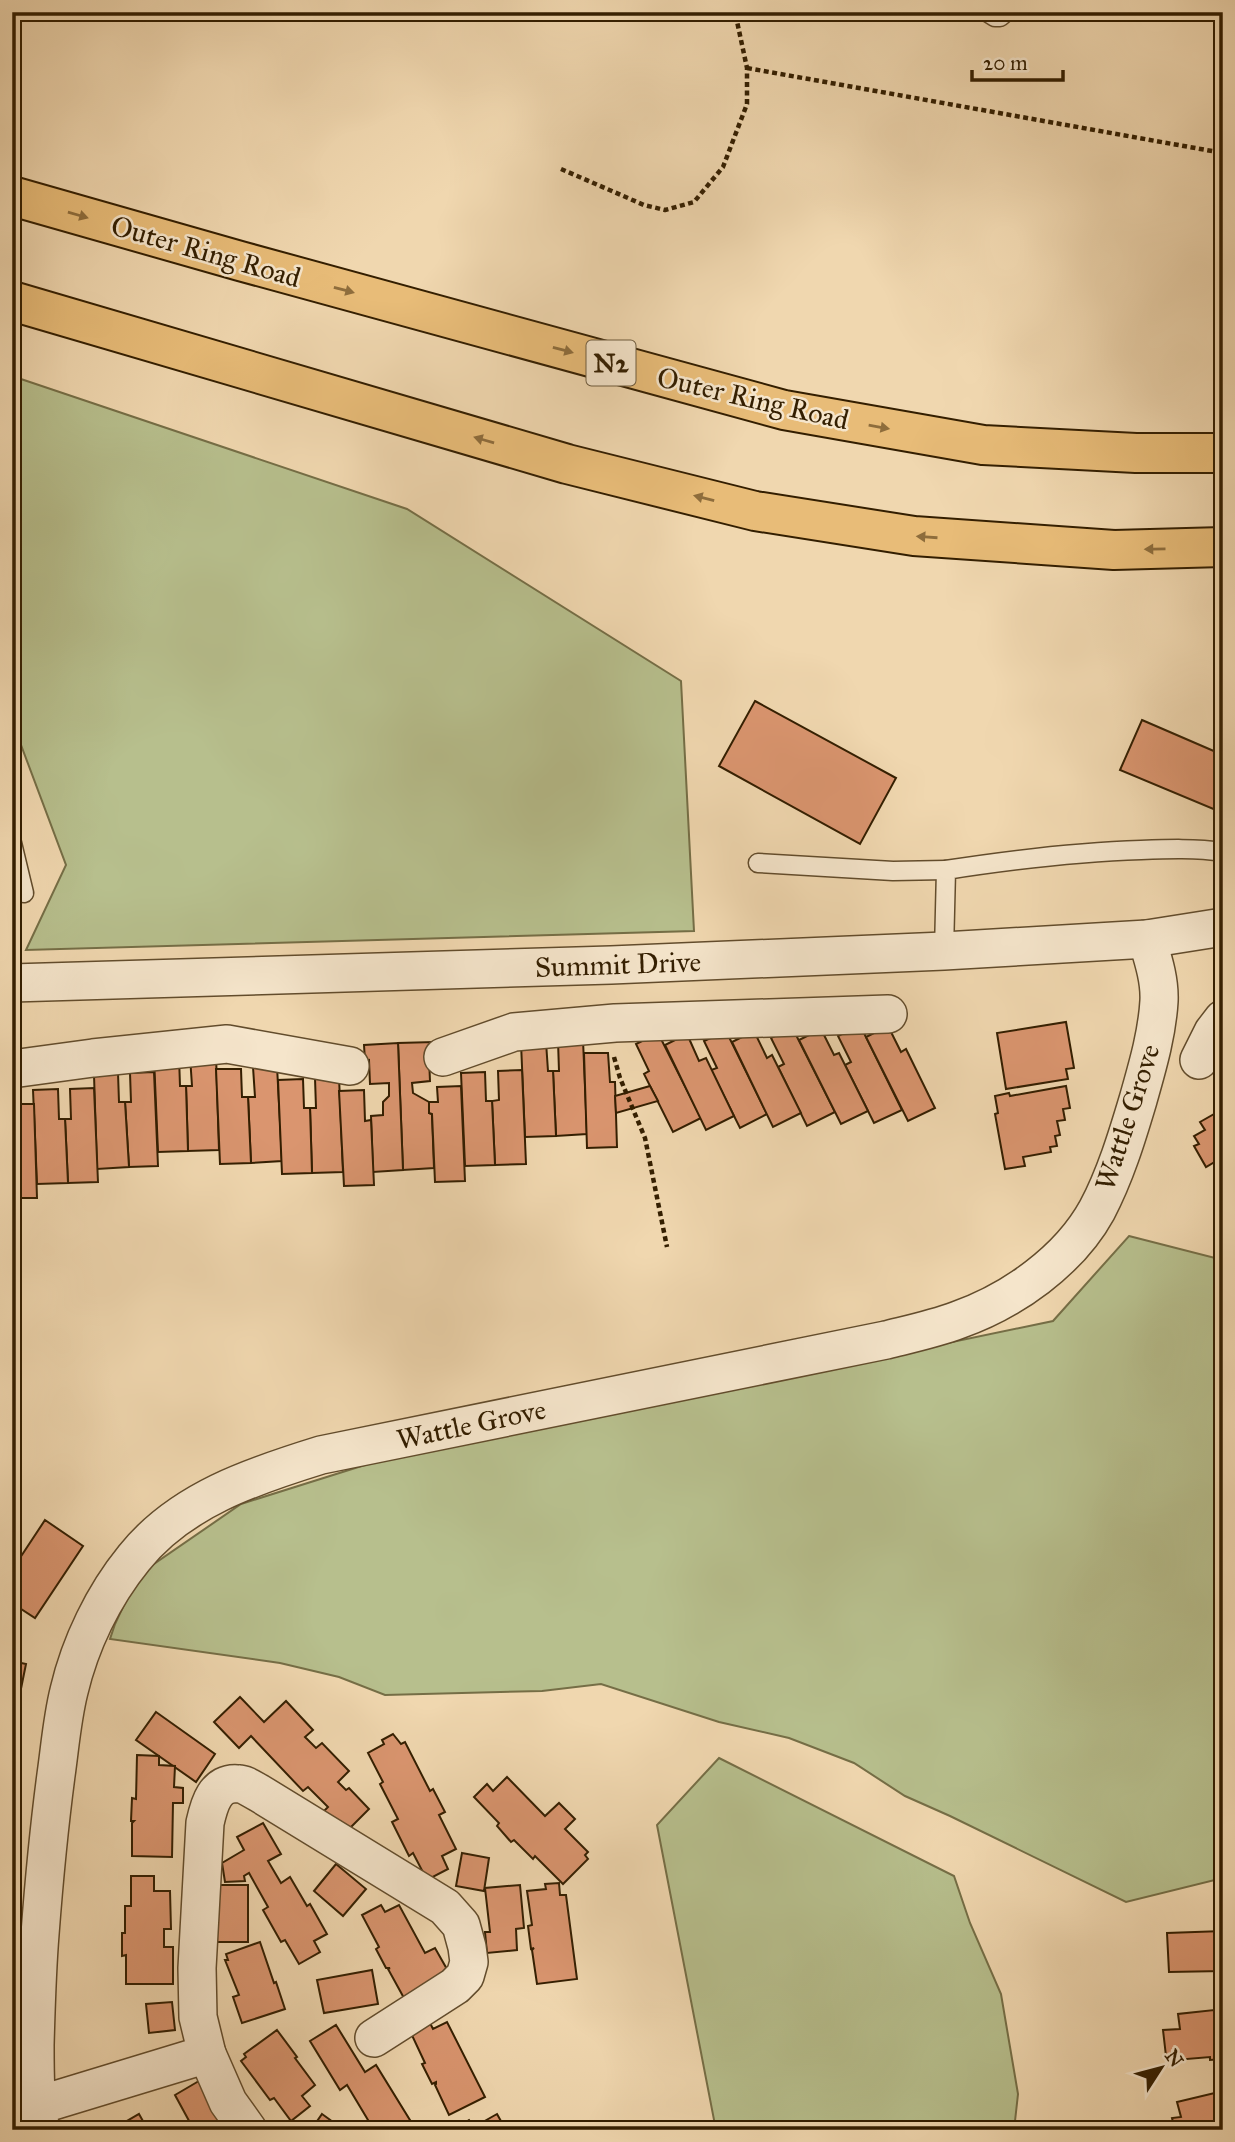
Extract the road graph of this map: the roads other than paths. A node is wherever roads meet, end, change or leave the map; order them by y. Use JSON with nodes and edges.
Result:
{"nodes":[{"id":1,"x":987,"y":12,"type":"edge"},
{"id":2,"x":1006,"y":12,"type":"edge"},
{"id":3,"x":12,"y":196,"type":"edge"},
{"id":4,"x":12,"y":301,"type":"edge"},
{"id":5,"x":1223,"y":453,"type":"edge"},
{"id":6,"x":1223,"y":547,"type":"edge"},
{"id":7,"x":12,"y":843,"type":"edge"},
{"id":8,"x":1223,"y":852,"type":"edge"},
{"id":9,"x":758,"y":863,"type":"dead end"},
{"id":10,"x":946,"y":870,"type":"junction"},
{"id":11,"x":24,"y":893,"type":"dead end"},
{"id":12,"x":1223,"y":927,"type":"edge"},
{"id":13,"x":1147,"y":939,"type":"junction"},
{"id":14,"x":944,"y":951,"type":"junction"},
{"id":15,"x":611,"y":965,"type":"junction"},
{"id":16,"x":12,"y":983,"type":"edge"},
{"id":17,"x":888,"y":1014,"type":"dead end"},
{"id":18,"x":1223,"y":1019,"type":"edge"},
{"id":19,"x":615,"y":1023,"type":"junction"},
{"id":20,"x":443,"y":1057,"type":"dead end"},
{"id":21,"x":1199,"y":1060,"type":"dead end"},
{"id":22,"x":350,"y":1066,"type":"dead end"},
{"id":23,"x":12,"y":1069,"type":"edge"},
{"id":24,"x":374,"y":2038,"type":"dead end"},
{"id":25,"x":207,"y":2054,"type":"junction"},
{"id":26,"x":39,"y":2118,"type":"edge"},
{"id":27,"x":248,"y":2130,"type":"edge"}],
"edges":[{"from":1,"to":2,"type":"lane"},
{"from":3,"to":5,"type":"highway","name":"Outer Ring Road","number":"N2","one_way":true},
{"from":6,"to":4,"type":"highway","one_way":true},
{"from":7,"to":11,"type":"lane"},
{"from":8,"to":10,"type":"lane"},
{"from":9,"to":10,"type":"lane"},
{"from":10,"to":14,"type":"lane"},
{"from":12,"to":13,"type":"street","name":"Summit Drive"},
{"from":13,"to":14,"type":"street","name":"Summit Drive"},
{"from":13,"to":26,"type":"street","name":"Wattle Grove"},
{"from":14,"to":15,"type":"street","name":"Summit Drive"},
{"from":15,"to":16,"type":"street","name":"Summit Drive"},
{"from":15,"to":19,"type":"street"},
{"from":17,"to":19,"type":"street"},
{"from":18,"to":21,"type":"street"},
{"from":19,"to":20,"type":"street"},
{"from":22,"to":23,"type":"street"},
{"from":24,"to":25,"type":"street"},
{"from":25,"to":26,"type":"street"},
{"from":25,"to":27,"type":"street"}]}
